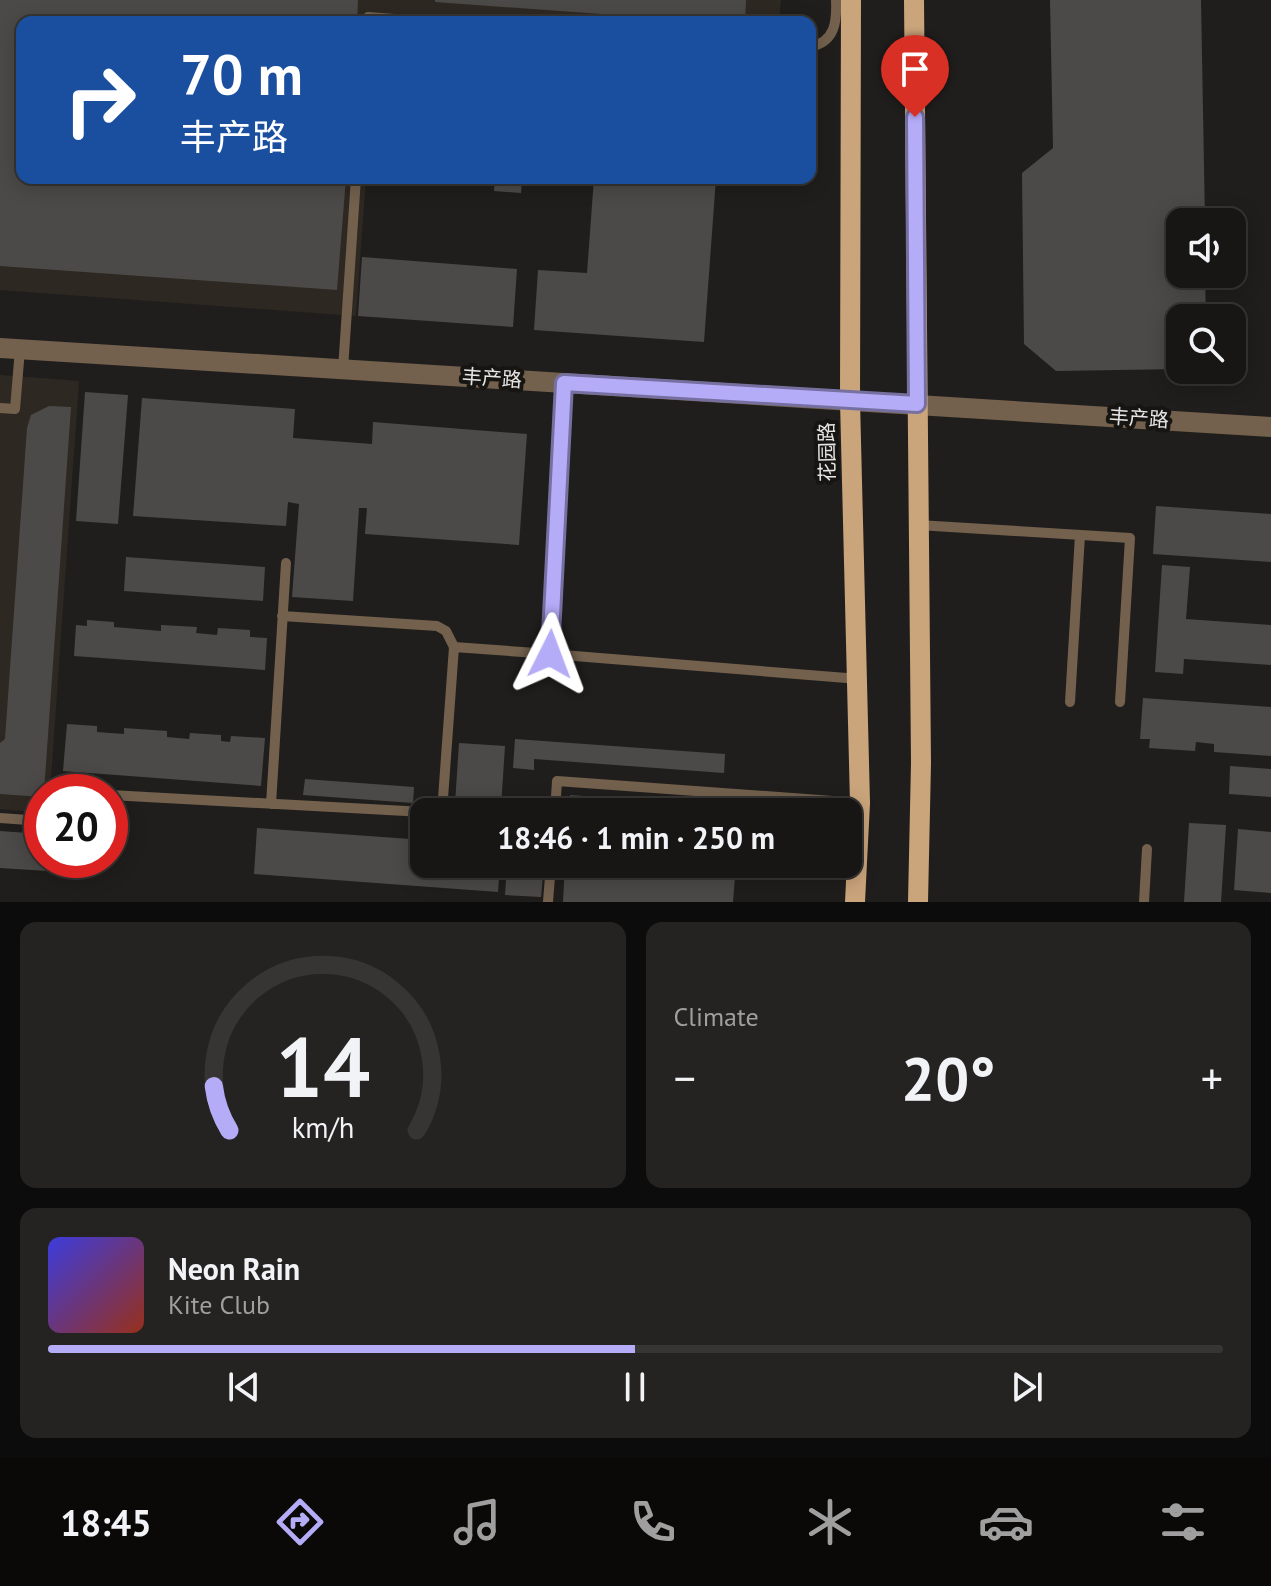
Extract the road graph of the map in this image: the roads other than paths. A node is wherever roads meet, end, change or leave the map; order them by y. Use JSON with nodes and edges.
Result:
{"nodes":[{"id":1,"x":836,"y":0,"type":"edge"},
{"id":2,"x":851,"y":0,"type":"edge"},
{"id":3,"x":914,"y":0,"type":"edge"},
{"id":4,"x":816,"y":46,"type":"edge"},
{"id":5,"x":356,"y":184,"type":"edge"},
{"id":6,"x":10,"y":349,"type":"edge"},
{"id":7,"x":343,"y":369,"type":"junction"},
{"id":8,"x":564,"y":383,"type":"junction"},
{"id":9,"x":850,"y":401,"type":"junction"},
{"id":10,"x":917,"y":404,"type":"junction"},
{"id":11,"x":0,"y":408,"type":"edge"},
{"id":12,"x":1271,"y":427,"type":"edge"},
{"id":13,"x":918,"y":525,"type":"junction"},
{"id":14,"x":1080,"y":535,"type":"junction"},
{"id":15,"x":286,"y":563,"type":"dead end"},
{"id":16,"x":282,"y":616,"type":"junction"},
{"id":17,"x":454,"y":647,"type":"junction"},
{"id":18,"x":550,"y":654,"type":"junction"},
{"id":19,"x":859,"y":679,"type":"junction"},
{"id":20,"x":1070,"y":702,"type":"dead end"},
{"id":21,"x":1120,"y":702,"type":"dead end"},
{"id":22,"x":128,"y":796,"type":"edge"},
{"id":23,"x":443,"y":798,"type":"edge"},
{"id":24,"x":556,"y":798,"type":"edge"},
{"id":25,"x":791,"y":798,"type":"edge"},
{"id":26,"x":860,"y":798,"type":"edge"},
{"id":27,"x":271,"y":804,"type":"junction"},
{"id":28,"x":410,"y":811,"type":"edge"},
{"id":29,"x":0,"y":818,"type":"edge"},
{"id":30,"x":24,"y":820,"type":"edge"},
{"id":31,"x":1147,"y":849,"type":"dead end"},
{"id":32,"x":550,"y":878,"type":"edge"},
{"id":33,"x":856,"y":878,"type":"edge"},
{"id":34,"x":548,"y":902,"type":"edge"},
{"id":35,"x":855,"y":902,"type":"edge"},
{"id":36,"x":918,"y":902,"type":"edge"},
{"id":37,"x":1144,"y":902,"type":"edge"}],
"edges":[{"from":1,"to":4,"type":"lane"},
{"from":2,"to":9,"type":"main road","name":"花园路"},
{"from":3,"to":10,"type":"main road"},
{"from":5,"to":7,"type":"lane"},
{"from":6,"to":7,"type":"street","name":"丰产路"},
{"from":6,"to":11,"type":"lane"},
{"from":7,"to":8,"type":"street","name":"丰产路"},
{"from":8,"to":9,"type":"street","name":"丰产路"},
{"from":8,"to":18,"type":"lane"},
{"from":9,"to":10,"type":"street","name":"丰产路"},
{"from":9,"to":19,"type":"main road","name":"花园路"},
{"from":10,"to":12,"type":"street","name":"丰产路"},
{"from":10,"to":13,"type":"main road"},
{"from":13,"to":14,"type":"lane"},
{"from":13,"to":36,"type":"main road"},
{"from":14,"to":20,"type":"lane"},
{"from":14,"to":21,"type":"lane"},
{"from":15,"to":16,"type":"lane"},
{"from":16,"to":17,"type":"lane"},
{"from":16,"to":27,"type":"lane"},
{"from":17,"to":18,"type":"lane"},
{"from":17,"to":23,"type":"lane"},
{"from":18,"to":19,"type":"lane"},
{"from":19,"to":26,"type":"main road","name":"花园路"},
{"from":22,"to":27,"type":"lane"},
{"from":24,"to":25,"type":"lane"},
{"from":27,"to":28,"type":"lane"},
{"from":29,"to":30,"type":"lane"},
{"from":31,"to":37,"type":"lane"},
{"from":32,"to":34,"type":"lane"},
{"from":33,"to":35,"type":"main road","name":"花园路"}]}
